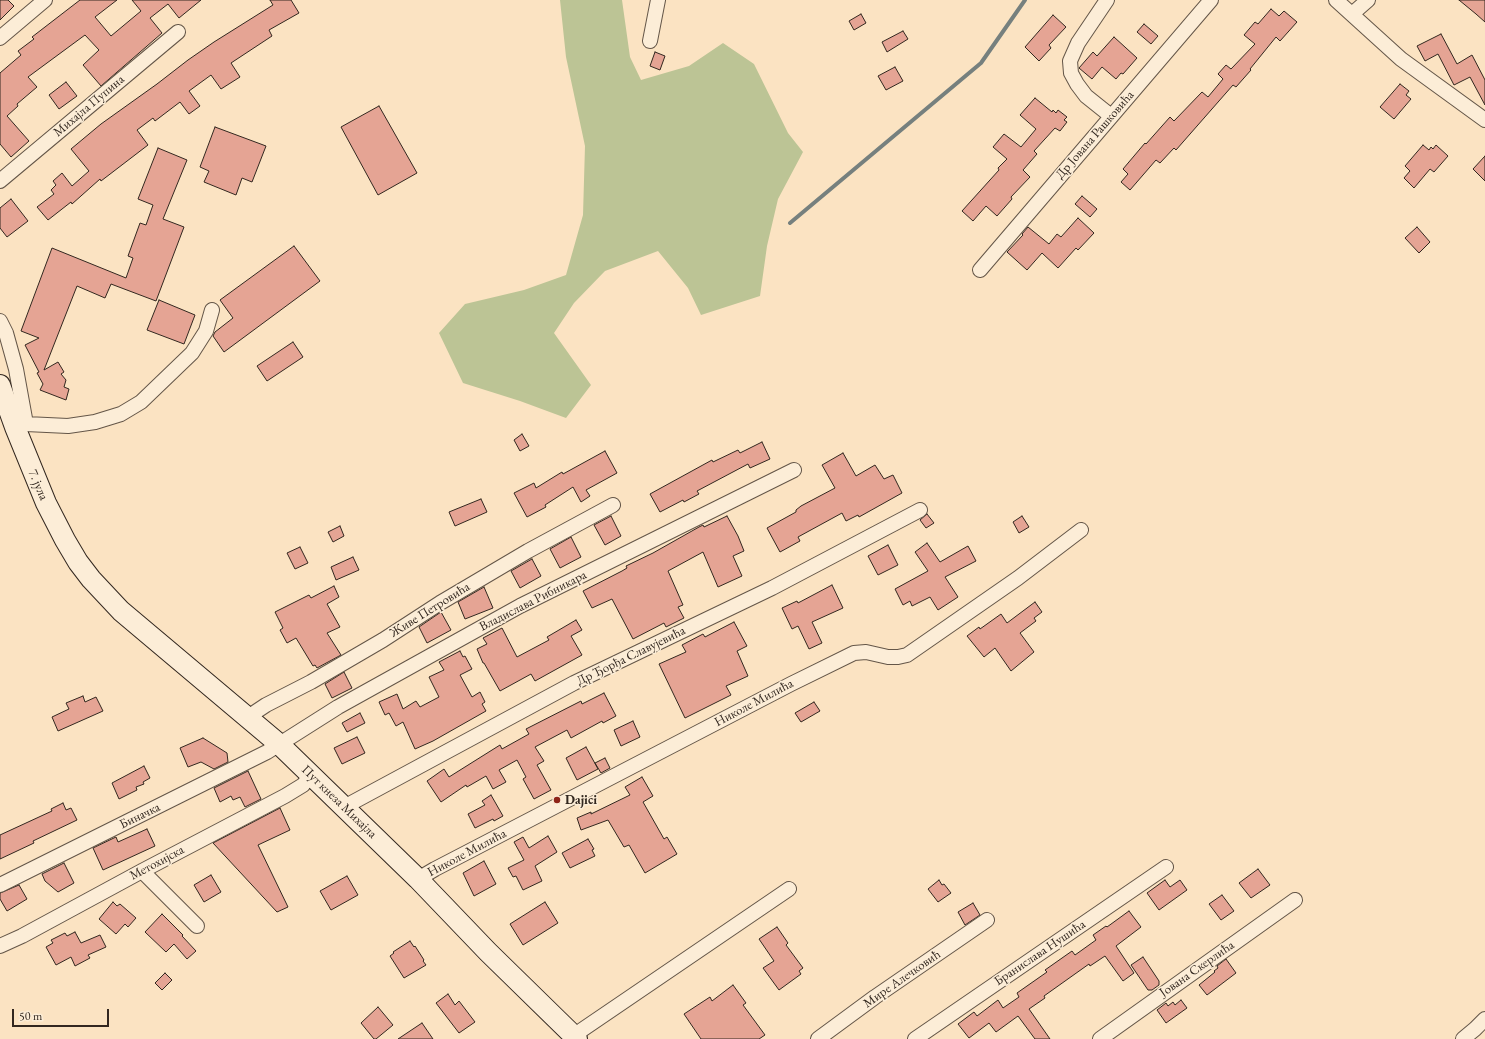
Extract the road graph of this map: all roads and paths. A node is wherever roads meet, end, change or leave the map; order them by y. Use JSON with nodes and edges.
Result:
{"nodes":[{"id":1,"x":45,"y":0,"type":"edge"},
{"id":2,"x":658,"y":0,"type":"edge"},
{"id":3,"x":1107,"y":0,"type":"edge"},
{"id":4,"x":1211,"y":0,"type":"edge"},
{"id":5,"x":1336,"y":0,"type":"edge"},
{"id":6,"x":1368,"y":0,"type":"edge"},
{"id":7,"x":1352,"y":14,"type":"junction"},
{"id":8,"x":178,"y":32,"type":"dead end"},
{"id":9,"x":0,"y":38,"type":"edge"},
{"id":10,"x":650,"y":41,"type":"dead end"},
{"id":11,"x":1111,"y":116,"type":"junction"},
{"id":12,"x":1485,"y":120,"type":"edge"},
{"id":13,"x":2,"y":175,"type":"edge"},
{"id":14,"x":980,"y":270,"type":"dead end"},
{"id":15,"x":212,"y":310,"type":"dead end"},
{"id":16,"x":0,"y":321,"type":"edge"},
{"id":17,"x":0,"y":384,"type":"edge"},
{"id":18,"x":20,"y":425,"type":"junction"},
{"id":19,"x":794,"y":470,"type":"dead end"},
{"id":20,"x":613,"y":505,"type":"dead end"},
{"id":21,"x":920,"y":510,"type":"dead end"},
{"id":22,"x":1081,"y":530,"type":"dead end"},
{"id":23,"x":90,"y":578,"type":"joint"},
{"id":24,"x":248,"y":717,"type":"junction"},
{"id":25,"x":279,"y":744,"type":"junction"},
{"id":26,"x":311,"y":775,"type":"junction"},
{"id":27,"x":344,"y":807,"type":"junction"},
{"id":28,"x":1166,"y":867,"type":"dead end"},
{"id":29,"x":142,"y":871,"type":"junction"},
{"id":30,"x":418,"y":879,"type":"junction"},
{"id":31,"x":0,"y":885,"type":"edge"},
{"id":32,"x":789,"y":888,"type":"dead end"},
{"id":33,"x":1295,"y":900,"type":"dead end"},
{"id":34,"x":986,"y":920,"type":"dead end"},
{"id":35,"x":197,"y":926,"type":"dead end"},
{"id":36,"x":0,"y":946,"type":"edge"},
{"id":37,"x":1485,"y":1019,"type":"edge"},
{"id":38,"x":575,"y":1037,"type":"edge"},
{"id":39,"x":818,"y":1039,"type":"edge"},
{"id":40,"x":915,"y":1039,"type":"edge"},
{"id":41,"x":1100,"y":1039,"type":"edge"},
{"id":42,"x":1463,"y":1039,"type":"edge"}],
"edges":[{"from":1,"to":9,"type":"street"},
{"from":2,"to":10,"type":"street"},
{"from":3,"to":11,"type":"street"},
{"from":4,"to":11,"type":"street","name":"Др Јована Рашковића"},
{"from":5,"to":7,"type":"street"},
{"from":6,"to":7,"type":"street"},
{"from":7,"to":12,"type":"street"},
{"from":8,"to":13,"type":"street","name":"Михајла Пупина"},
{"from":11,"to":14,"type":"street","name":"Др Јована Рашковића"},
{"from":15,"to":18,"type":"street"},
{"from":16,"to":18,"type":"street"},
{"from":17,"to":18,"type":"main road","name":"7. јула"},
{"from":18,"to":23,"type":"main road","name":"7. јула"},
{"from":19,"to":25,"type":"street","name":"Владислава Рибникара"},
{"from":20,"to":24,"type":"street","name":"Живе Петровића"},
{"from":21,"to":27,"type":"street","name":"Др Ђорђа Славујевића"},
{"from":22,"to":30,"type":"street","name":"Николе Милића"},
{"from":23,"to":24,"type":"main road","name":"Пут кнеза Михајла"},
{"from":24,"to":25,"type":"main road","name":"Пут кнеза Михајла"},
{"from":25,"to":26,"type":"main road","name":"Пут кнеза Михајла"},
{"from":25,"to":31,"type":"street","name":"Биначка"},
{"from":26,"to":27,"type":"main road","name":"Пут кнеза Михајла"},
{"from":26,"to":29,"type":"street","name":"Метохијска"},
{"from":27,"to":30,"type":"main road","name":"Пут кнеза Михајла"},
{"from":28,"to":40,"type":"street","name":"Бранислава Нушића"},
{"from":29,"to":35,"type":"street"},
{"from":29,"to":36,"type":"street","name":"Метохијска"},
{"from":30,"to":38,"type":"main road","name":"Пут кнеза Михајла"},
{"from":32,"to":38,"type":"street"},
{"from":33,"to":41,"type":"street","name":"Јована Скерлића"},
{"from":34,"to":39,"type":"street","name":"Мире Алечковић"},
{"from":37,"to":42,"type":"street"}]}
